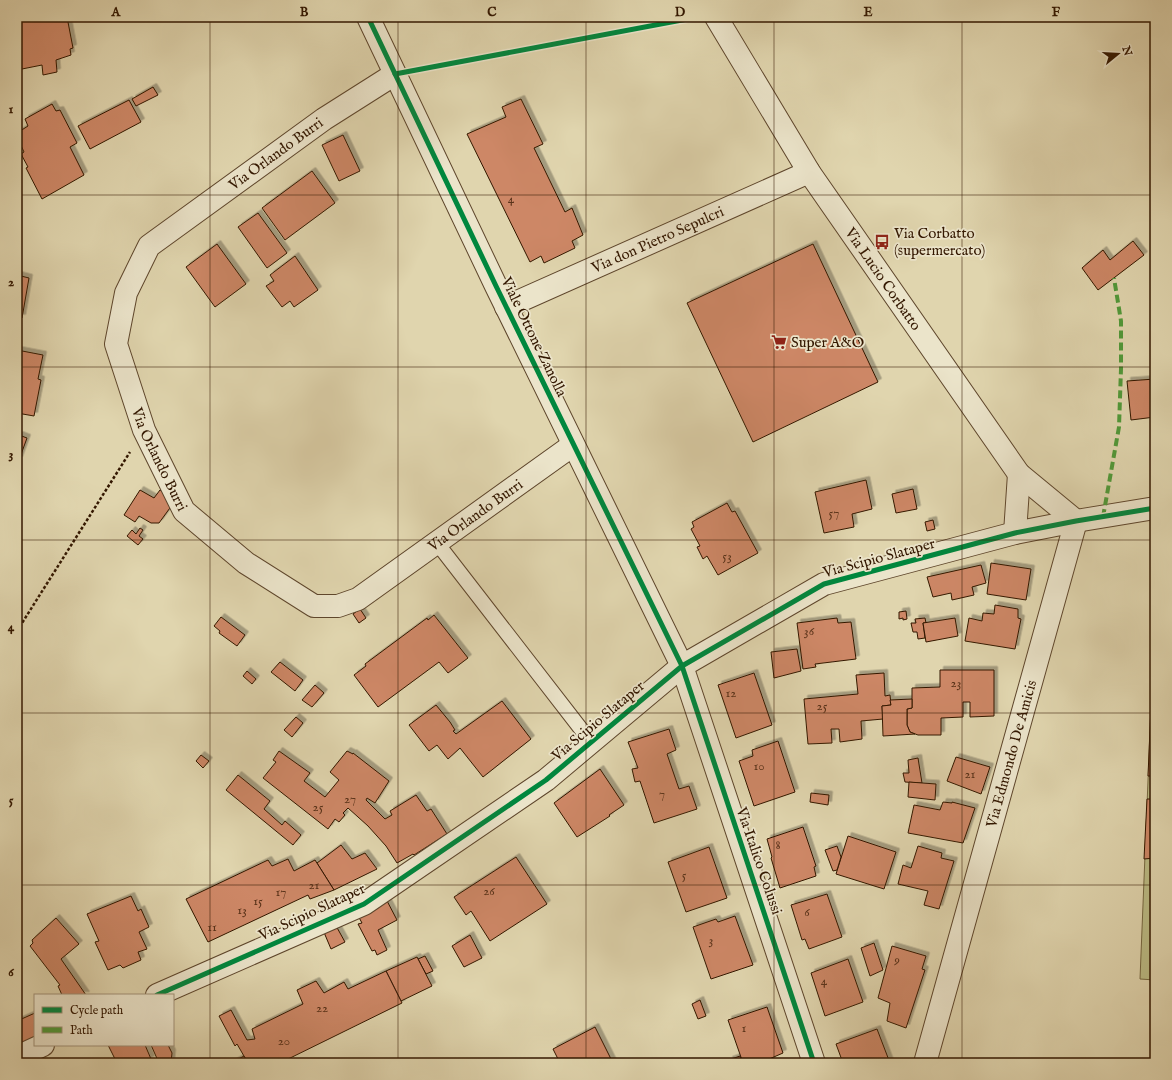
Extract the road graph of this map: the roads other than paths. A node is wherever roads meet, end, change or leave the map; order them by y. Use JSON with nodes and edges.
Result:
{"nodes":[{"id":1,"x":368,"y":17,"type":"edge"},
{"id":2,"x":716,"y":17,"type":"edge"},
{"id":3,"x":395,"y":74,"type":"junction"},
{"id":4,"x":809,"y":172,"type":"junction"},
{"id":5,"x":506,"y":307,"type":"junction"},
{"id":6,"x":573,"y":444,"type":"junction"},
{"id":7,"x":1019,"y":474,"type":"junction"},
{"id":8,"x":1155,"y":508,"type":"edge"},
{"id":9,"x":1076,"y":521,"type":"junction"},
{"id":10,"x":1015,"y":533,"type":"junction"},
{"id":11,"x":437,"y":543,"type":"junction"},
{"id":12,"x":682,"y":666,"type":"junction"},
{"id":13,"x":591,"y":742,"type":"junction"},
{"id":14,"x":159,"y":994,"type":"edge"},
{"id":15,"x":41,"y":1046,"type":"edge"},
{"id":16,"x":17,"y":1057,"type":"edge"},
{"id":17,"x":814,"y":1063,"type":"edge"},
{"id":18,"x":925,"y":1063,"type":"edge"}],
"edges":[{"from":1,"to":3,"type":"street","name":"Viale Ottone Zanolla"},
{"from":2,"to":4,"type":"street","name":"Via Lucio Corbatto"},
{"from":3,"to":5,"type":"street","name":"Viale Ottone Zanolla"},
{"from":3,"to":11,"type":"street","name":"Via Orlando Burri"},
{"from":4,"to":5,"type":"street","name":"Via don Pietro Sepulcri"},
{"from":4,"to":7,"type":"street","name":"Via Lucio Corbatto"},
{"from":5,"to":6,"type":"street","name":"Viale Ottone Zanolla"},
{"from":6,"to":11,"type":"street","name":"Via Orlando Burri"},
{"from":6,"to":12,"type":"street","name":"Viale Ottone Zanolla"},
{"from":7,"to":9,"type":"street","name":"Via Lucio Corbatto"},
{"from":7,"to":10,"type":"street"},
{"from":8,"to":9,"type":"street"},
{"from":9,"to":10,"type":"street","name":"Via Scipio Slataper"},
{"from":9,"to":18,"type":"street","name":"Via Edmondo De Amicis"},
{"from":10,"to":12,"type":"street","name":"Via Scipio Slataper"},
{"from":11,"to":13,"type":"lane"},
{"from":12,"to":13,"type":"street","name":"Via Scipio Slataper"},
{"from":12,"to":17,"type":"street","name":"Via Italico Colussi"},
{"from":13,"to":14,"type":"street","name":"Via Scipio Slataper"},
{"from":15,"to":16,"type":"street"}]}
